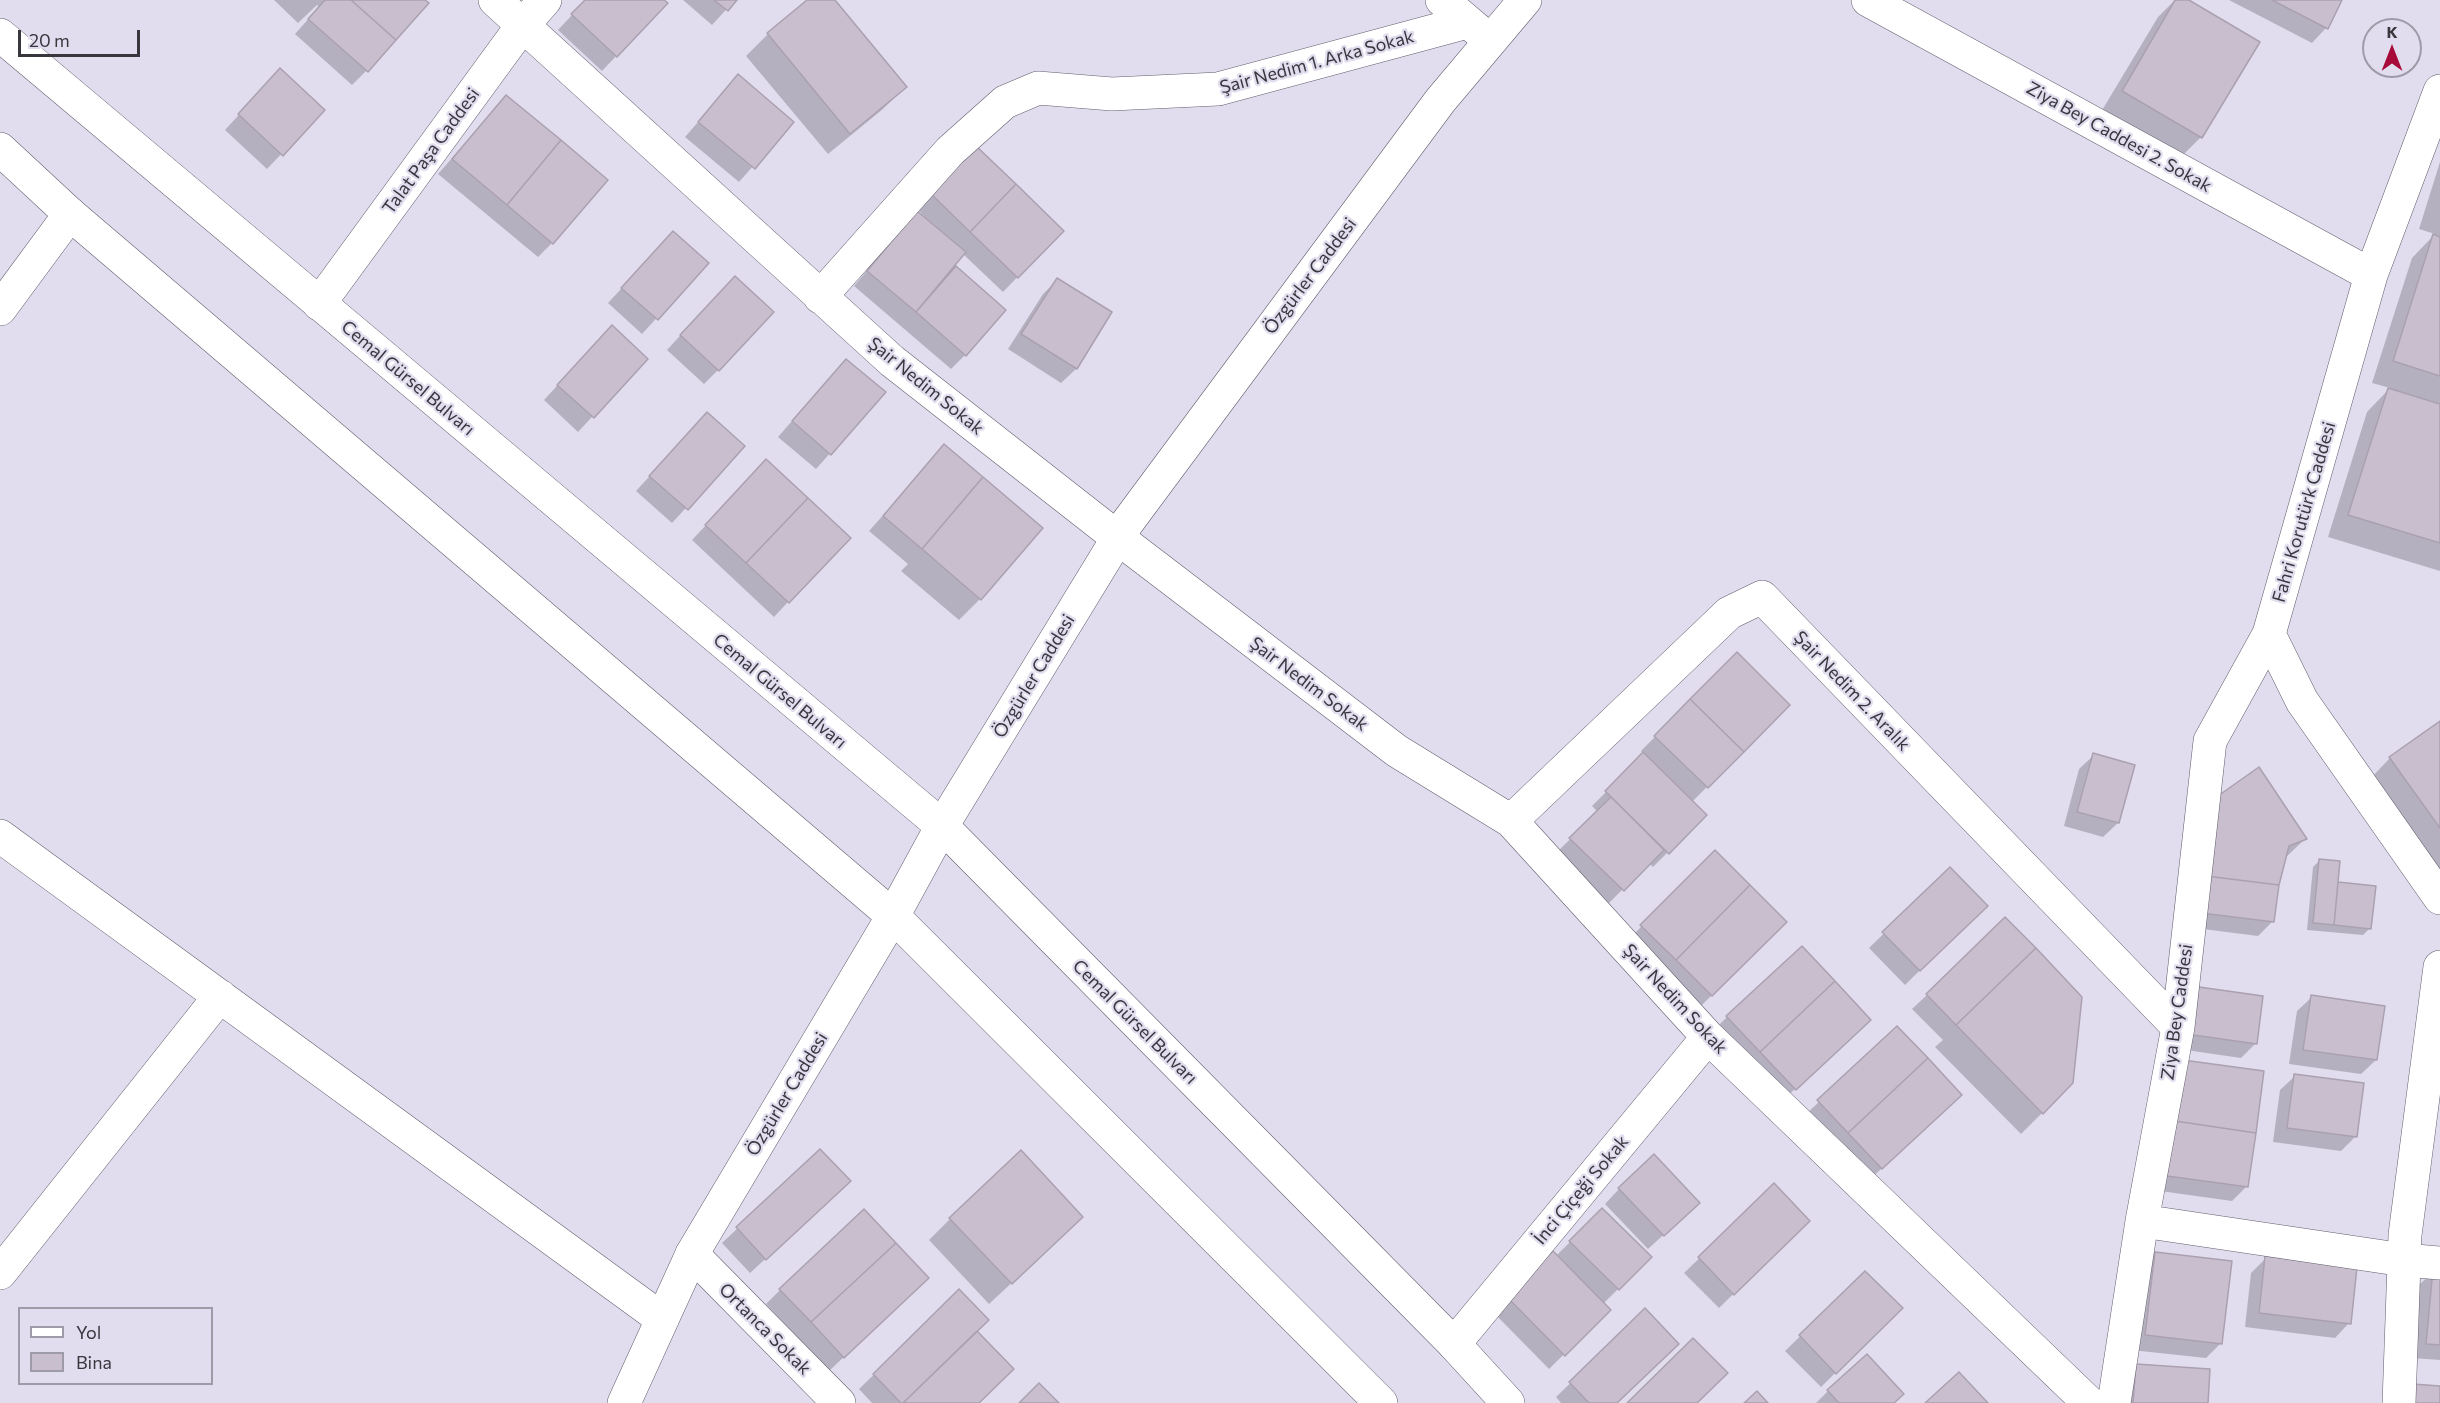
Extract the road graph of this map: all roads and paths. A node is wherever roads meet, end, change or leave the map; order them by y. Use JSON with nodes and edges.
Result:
{"nodes":[{"id":1,"x":495,"y":0,"type":"edge"},
{"id":2,"x":545,"y":0,"type":"edge"},
{"id":3,"x":1442,"y":0,"type":"edge"},
{"id":4,"x":1524,"y":0,"type":"edge"},
{"id":5,"x":1868,"y":0,"type":"edge"},
{"id":6,"x":522,"y":26,"type":"junction"},
{"id":7,"x":1479,"y":32,"type":"junction"},
{"id":8,"x":0,"y":35,"type":"edge"},
{"id":9,"x":2440,"y":91,"type":"edge"},
{"id":10,"x":0,"y":149,"type":"edge"},
{"id":11,"x":70,"y":214,"type":"junction"},
{"id":12,"x":2371,"y":275,"type":"junction"},
{"id":13,"x":820,"y":297,"type":"junction"},
{"id":14,"x":319,"y":304,"type":"junction"},
{"id":15,"x":0,"y":309,"type":"edge"},
{"id":16,"x":1118,"y":538,"type":"junction"},
{"id":17,"x":2269,"y":634,"type":"junction"},
{"id":18,"x":1511,"y":821,"type":"junction"},
{"id":19,"x":942,"y":826,"type":"junction"},
{"id":20,"x":0,"y":836,"type":"edge"},
{"id":21,"x":2440,"y":898,"type":"edge"},
{"id":22,"x":893,"y":916,"type":"junction"},
{"id":23,"x":2440,"y":967,"type":"edge"},
{"id":24,"x":220,"y":996,"type":"junction"},
{"id":25,"x":2178,"y":1027,"type":"junction"},
{"id":26,"x":1708,"y":1037,"type":"junction"},
{"id":27,"x":2142,"y":1221,"type":"junction"},
{"id":28,"x":692,"y":1254,"type":"junction"},
{"id":29,"x":2404,"y":1260,"type":"junction"},
{"id":30,"x":2440,"y":1263,"type":"edge"},
{"id":31,"x":0,"y":1273,"type":"edge"},
{"id":32,"x":662,"y":1319,"type":"junction"},
{"id":33,"x":1454,"y":1344,"type":"junction"},
{"id":34,"x":624,"y":1403,"type":"edge"},
{"id":35,"x":839,"y":1403,"type":"edge"},
{"id":36,"x":1381,"y":1403,"type":"edge"},
{"id":37,"x":1508,"y":1403,"type":"edge"},
{"id":38,"x":2089,"y":1403,"type":"edge"},
{"id":39,"x":2114,"y":1403,"type":"edge"},
{"id":40,"x":2399,"y":1403,"type":"edge"}],
"edges":[{"from":1,"to":6,"type":"street","name":"Şair Nedim Sokak"},
{"from":2,"to":6,"type":"street","name":"Talat Paşa Caddesi"},
{"from":3,"to":7,"type":"street"},
{"from":4,"to":7,"type":"street","name":"Özgürler Caddesi"},
{"from":5,"to":12,"type":"street","name":"Ziya Bey Caddesi 2. Sokak"},
{"from":6,"to":13,"type":"street","name":"Şair Nedim Sokak"},
{"from":6,"to":14,"type":"street","name":"Talat Paşa Caddesi"},
{"from":7,"to":13,"type":"street","name":"Şair Nedim 1. Arka Sokak"},
{"from":7,"to":16,"type":"street","name":"Özgürler Caddesi"},
{"from":8,"to":14,"type":"street","name":"Cemal Gürsel Bulvarı"},
{"from":9,"to":12,"type":"street","name":"Fahri Korutürk Caddesi"},
{"from":10,"to":11,"type":"street"},
{"from":11,"to":15,"type":"street"},
{"from":11,"to":22,"type":"street"},
{"from":12,"to":17,"type":"street","name":"Fahri Korutürk Caddesi"},
{"from":13,"to":16,"type":"street","name":"Şair Nedim Sokak"},
{"from":14,"to":19,"type":"street","name":"Cemal Gürsel Bulvarı"},
{"from":16,"to":18,"type":"street","name":"Şair Nedim Sokak"},
{"from":16,"to":19,"type":"street","name":"Özgürler Caddesi"},
{"from":17,"to":21,"type":"street"},
{"from":17,"to":25,"type":"street","name":"Ziya Bey Caddesi"},
{"from":18,"to":25,"type":"street","name":"Şair Nedim 2. Aralık"},
{"from":18,"to":26,"type":"street","name":"Şair Nedim Sokak"},
{"from":19,"to":22,"type":"street","name":"Özgürler Caddesi"},
{"from":19,"to":33,"type":"street","name":"Cemal Gürsel Bulvarı"},
{"from":20,"to":24,"type":"street"},
{"from":22,"to":28,"type":"street","name":"Özgürler Caddesi"},
{"from":22,"to":36,"type":"street"},
{"from":23,"to":29,"type":"street"},
{"from":24,"to":31,"type":"street"},
{"from":24,"to":32,"type":"street"},
{"from":25,"to":27,"type":"street","name":"Ziya Bey Caddesi"},
{"from":26,"to":33,"type":"street","name":"İnci Çiçeği Sokak"},
{"from":26,"to":38,"type":"street","name":"Şair Nedim Sokak"},
{"from":27,"to":29,"type":"street"},
{"from":27,"to":39,"type":"street","name":"Ziya Bey Caddesi"},
{"from":28,"to":32,"type":"street","name":"Özgürler Caddesi"},
{"from":28,"to":35,"type":"street","name":"Ortanca Sokak"},
{"from":29,"to":30,"type":"street"},
{"from":29,"to":40,"type":"street"},
{"from":32,"to":34,"type":"street","name":"Özgürler Caddesi"},
{"from":33,"to":37,"type":"street","name":"Cemal Gürsel Bulvarı"}]}
